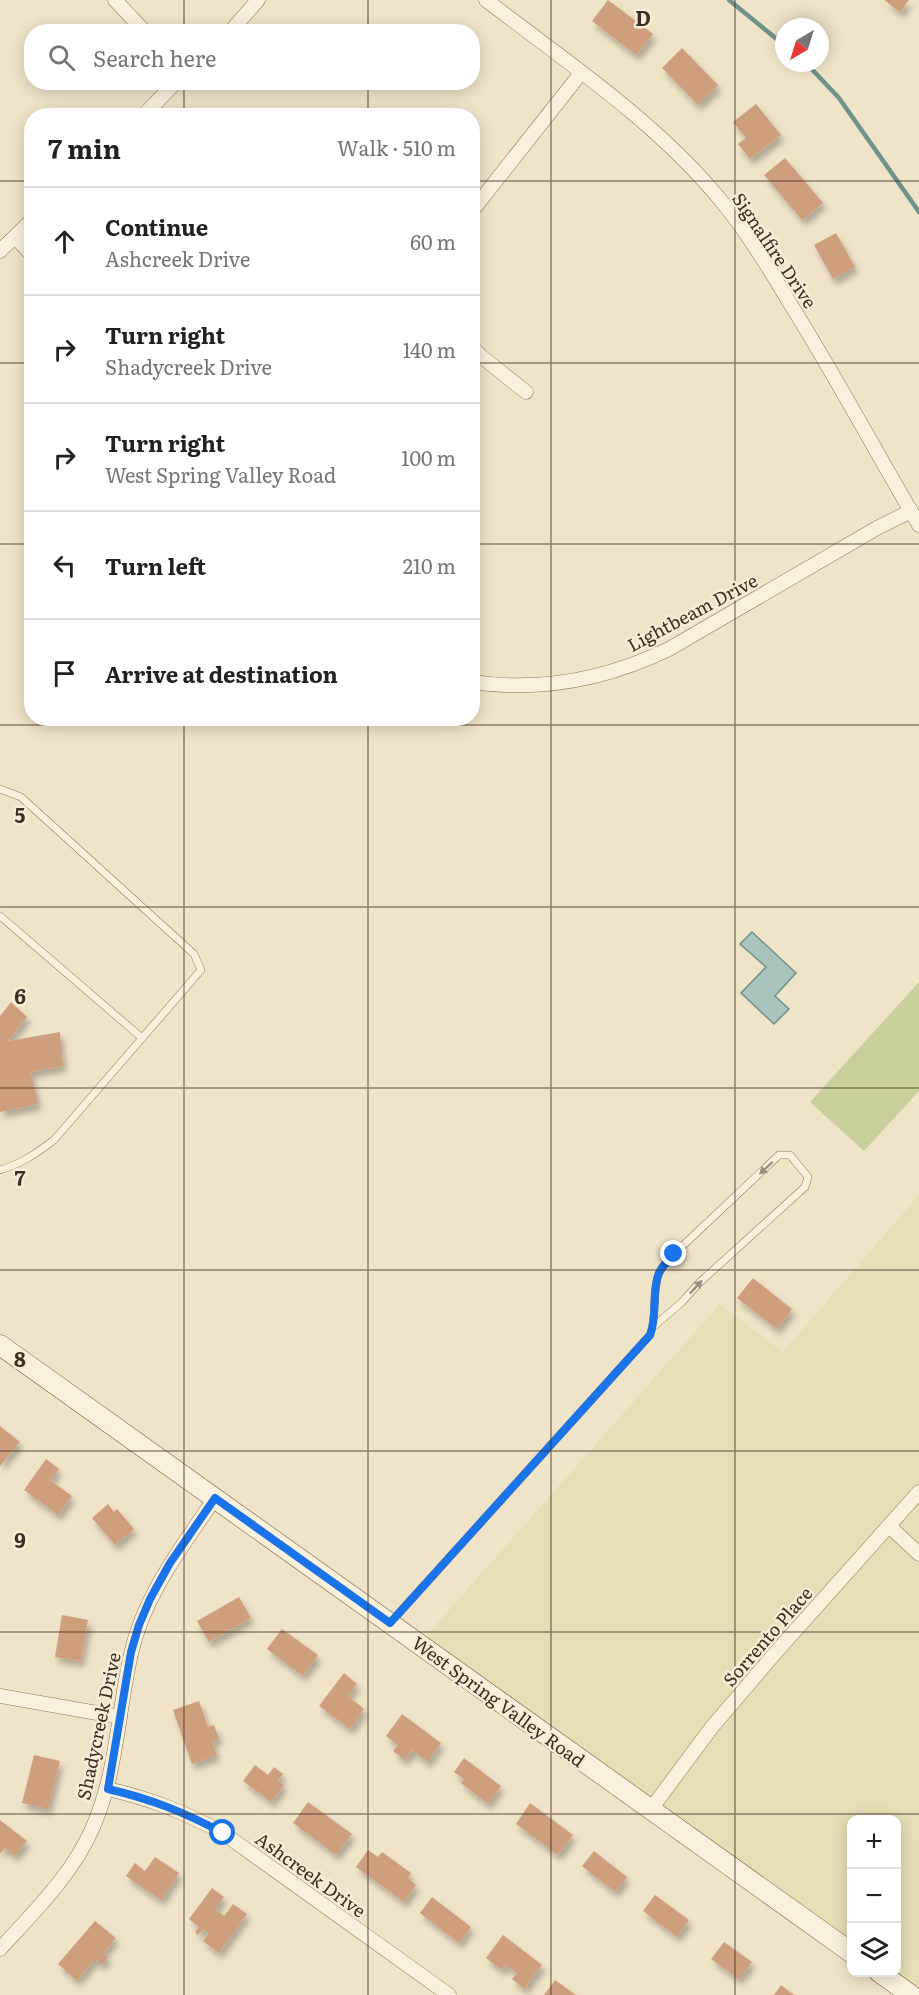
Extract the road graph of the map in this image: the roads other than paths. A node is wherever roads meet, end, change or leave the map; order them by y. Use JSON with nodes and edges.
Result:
{"nodes":[{"id":1,"x":115,"y":0,"type":"edge"},
{"id":2,"x":258,"y":0,"type":"edge"},
{"id":3,"x":486,"y":0,"type":"edge"},
{"id":4,"x":138,"y":24,"type":"edge"},
{"id":5,"x":237,"y":24,"type":"edge"},
{"id":6,"x":581,"y":73,"type":"junction"},
{"id":7,"x":168,"y":90,"type":"edge"},
{"id":8,"x":151,"y":108,"type":"edge"},
{"id":9,"x":480,"y":201,"type":"edge"},
{"id":10,"x":24,"y":228,"type":"edge"},
{"id":11,"x":15,"y":237,"type":"junction"},
{"id":12,"x":24,"y":247,"type":"edge"},
{"id":13,"x":0,"y":250,"type":"edge"},
{"id":14,"x":480,"y":355,"type":"edge"},
{"id":15,"x":526,"y":392,"type":"dead end"},
{"id":16,"x":911,"y":511,"type":"junction"},
{"id":17,"x":919,"y":525,"type":"edge"},
{"id":18,"x":480,"y":683,"type":"edge"},
{"id":19,"x":0,"y":789,"type":"edge"},
{"id":20,"x":0,"y":916,"type":"edge"},
{"id":21,"x":142,"y":1038,"type":"junction"},
{"id":22,"x":0,"y":1170,"type":"edge"},
{"id":23,"x":653,"y":1327,"type":"junction"},
{"id":24,"x":0,"y":1345,"type":"edge"},
{"id":25,"x":919,"y":1492,"type":"edge"},
{"id":26,"x":215,"y":1498,"type":"junction"},
{"id":27,"x":889,"y":1526,"type":"junction"},
{"id":28,"x":919,"y":1554,"type":"edge"},
{"id":29,"x":390,"y":1623,"type":"junction"},
{"id":30,"x":0,"y":1696,"type":"edge"},
{"id":31,"x":120,"y":1716,"type":"junction"},
{"id":32,"x":108,"y":1789,"type":"junction"},
{"id":33,"x":651,"y":1809,"type":"junction"},
{"id":34,"x":0,"y":1949,"type":"edge"},
{"id":35,"x":847,"y":1949,"type":"edge"},
{"id":36,"x":886,"y":1977,"type":"edge"},
{"id":37,"x":449,"y":1995,"type":"edge"},
{"id":38,"x":910,"y":1995,"type":"edge"}],
"edges":[{"from":1,"to":4,"type":"street"},
{"from":2,"to":5,"type":"street"},
{"from":3,"to":6,"type":"street","name":"Signalfire Drive"},
{"from":6,"to":9,"type":"street"},
{"from":6,"to":16,"type":"street","name":"Signalfire Drive"},
{"from":7,"to":8,"type":"street"},
{"from":10,"to":11,"type":"street"},
{"from":11,"to":12,"type":"street"},
{"from":11,"to":13,"type":"street"},
{"from":14,"to":15,"type":"street"},
{"from":16,"to":17,"type":"street","name":"Signalfire Drive"},
{"from":16,"to":18,"type":"street","name":"Lightbeam Drive"},
{"from":19,"to":21,"type":"lane"},
{"from":20,"to":21,"type":"lane"},
{"from":21,"to":22,"type":"lane"},
{"from":23,"to":23,"type":"lane","one_way":true},
{"from":23,"to":29,"type":"lane"},
{"from":24,"to":26,"type":"street","name":"West Spring Valley Road"},
{"from":25,"to":27,"type":"street","name":"Sorrento Place"},
{"from":26,"to":29,"type":"street","name":"West Spring Valley Road"},
{"from":26,"to":31,"type":"street","name":"Shadycreek Drive"},
{"from":27,"to":28,"type":"street"},
{"from":27,"to":33,"type":"street","name":"Sorrento Place"},
{"from":29,"to":33,"type":"street","name":"West Spring Valley Road"},
{"from":30,"to":31,"type":"street"},
{"from":31,"to":32,"type":"street","name":"Shadycreek Drive"},
{"from":32,"to":34,"type":"street","name":"Shadycreek Drive"},
{"from":32,"to":37,"type":"street","name":"Ashcreek Drive"},
{"from":33,"to":35,"type":"street","name":"West Spring Valley Road"},
{"from":36,"to":38,"type":"street"}]}
